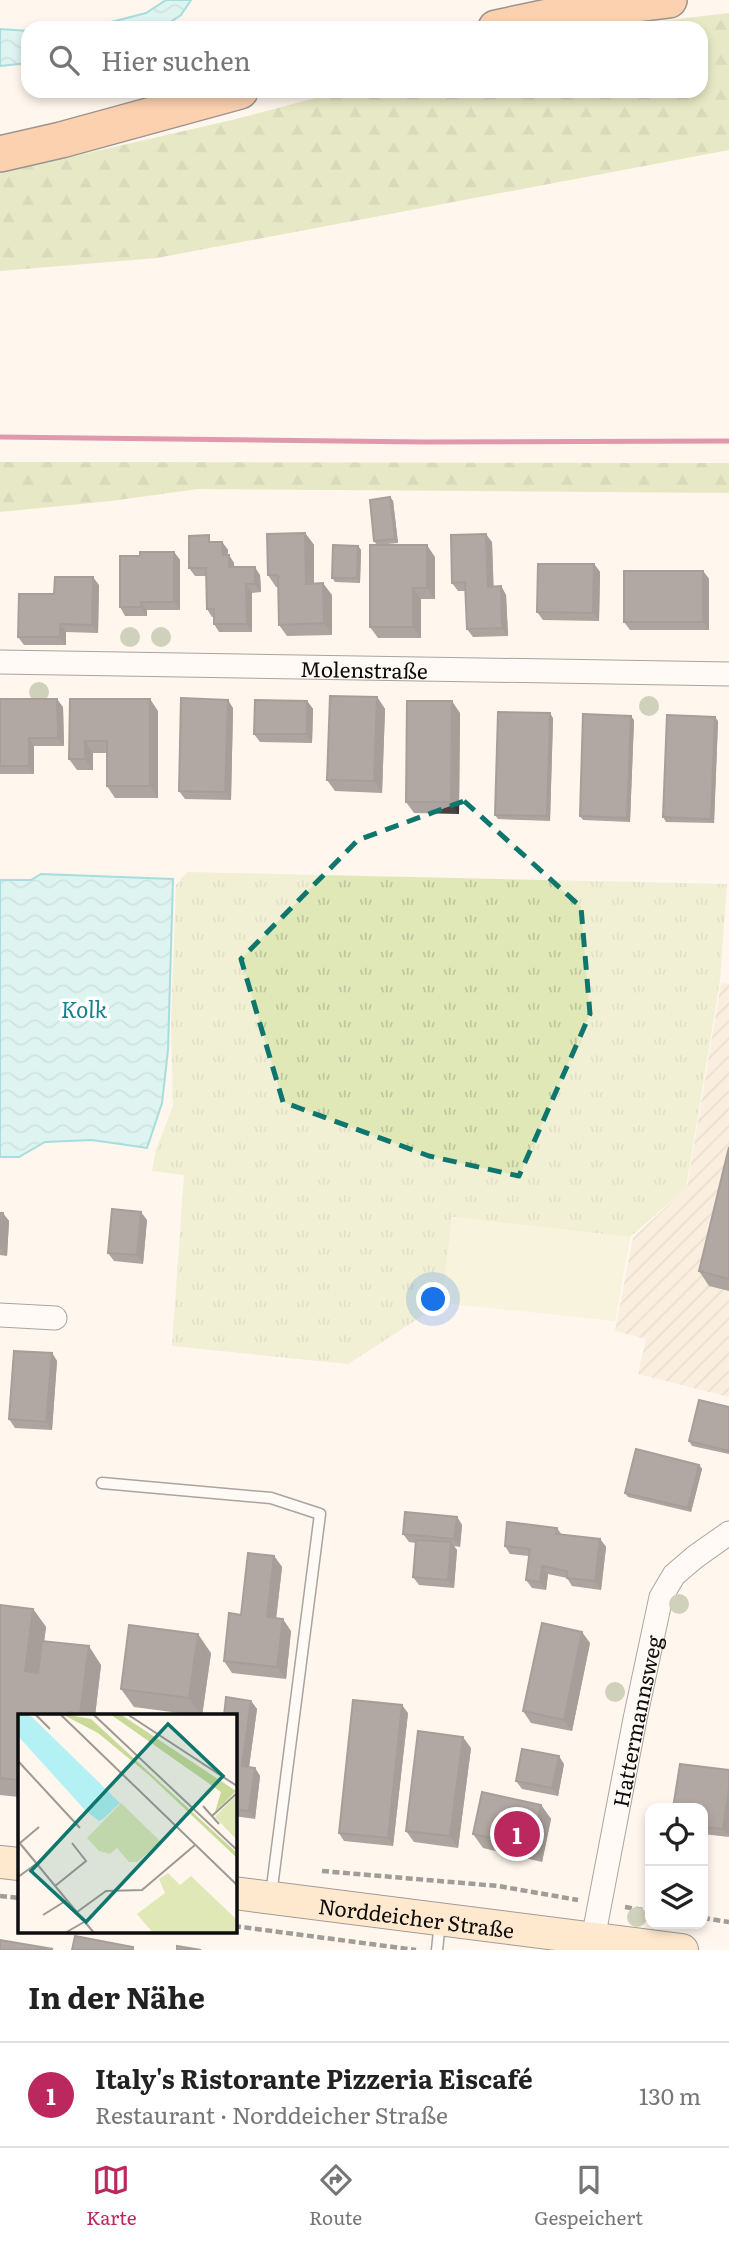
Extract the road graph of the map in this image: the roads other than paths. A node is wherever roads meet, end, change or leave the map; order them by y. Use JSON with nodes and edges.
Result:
{"nodes":[{"id":1,"x":669,"y":0,"type":"edge"},
{"id":2,"x":529,"y":21,"type":"edge"},
{"id":3,"x":214,"y":98,"type":"edge"},
{"id":4,"x":0,"y":154,"type":"edge"},
{"id":5,"x":0,"y":662,"type":"edge"},
{"id":6,"x":729,"y":674,"type":"edge"},
{"id":7,"x":0,"y":1315,"type":"edge"},
{"id":8,"x":55,"y":1318,"type":"dead end"},
{"id":9,"x":102,"y":1483,"type":"dead end"},
{"id":10,"x":729,"y":1533,"type":"edge"},
{"id":11,"x":0,"y":1861,"type":"edge"},
{"id":12,"x":18,"y":1864,"type":"edge"},
{"id":13,"x":272,"y":1883,"type":"junction"},
{"id":14,"x":236,"y":1892,"type":"edge"},
{"id":15,"x":440,"y":1919,"type":"junction"},
{"id":16,"x":593,"y":1938,"type":"junction"},
{"id":17,"x":437,"y":1950,"type":"edge"},
{"id":18,"x":682,"y":1950,"type":"edge"}],
"edges":[{"from":1,"to":2,"type":"main road"},
{"from":3,"to":4,"type":"main road"},
{"from":5,"to":6,"type":"street","name":"Molenstraße"},
{"from":7,"to":8,"type":"street"},
{"from":9,"to":13,"type":"lane"},
{"from":10,"to":16,"type":"street","name":"Hattermannsweg"},
{"from":11,"to":12,"type":"street"},
{"from":13,"to":14,"type":"street","name":"Norddeicher Straße"},
{"from":13,"to":15,"type":"street","name":"Norddeicher Straße"},
{"from":15,"to":16,"type":"street","name":"Norddeicher Straße"},
{"from":15,"to":17,"type":"lane"},
{"from":16,"to":18,"type":"street","name":"Norddeicher Straße"}]}
